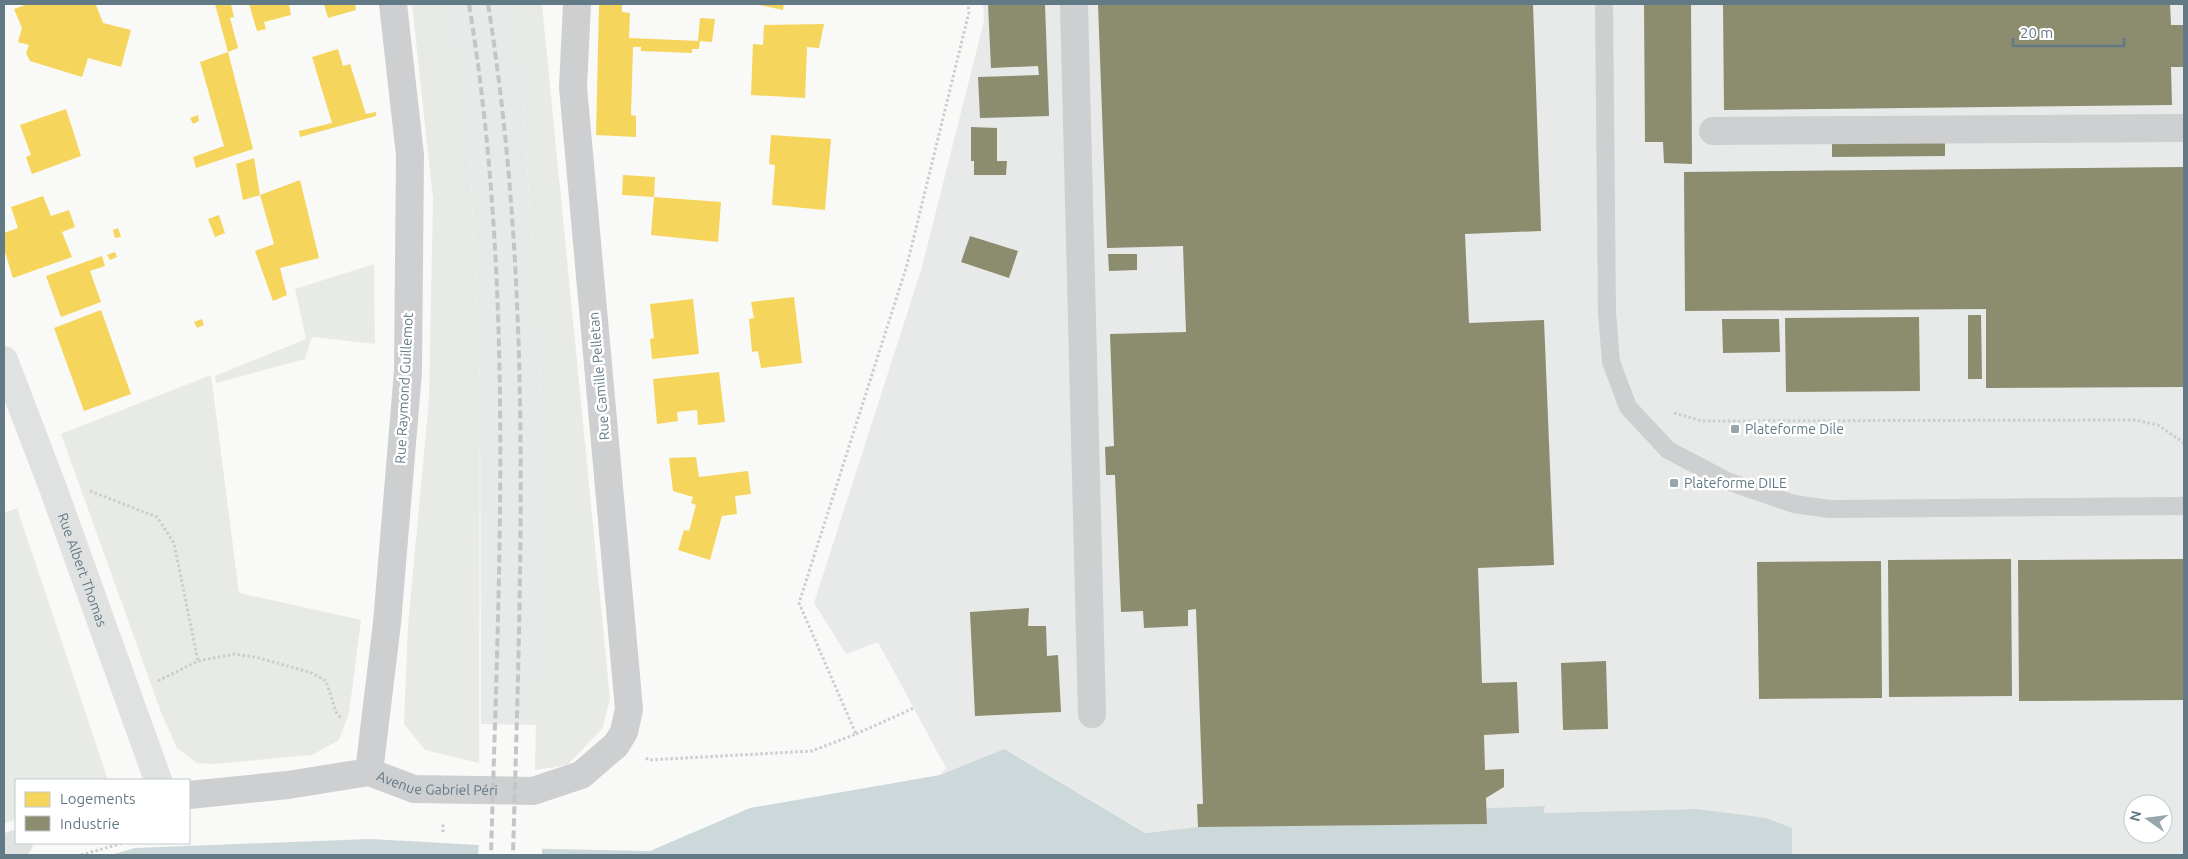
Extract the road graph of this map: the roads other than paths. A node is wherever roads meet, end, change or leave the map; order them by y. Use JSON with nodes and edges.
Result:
{"nodes":[{"id":1,"x":393,"y":4,"type":"edge"},
{"id":2,"x":576,"y":4,"type":"edge"},
{"id":3,"x":1074,"y":4,"type":"edge"},
{"id":4,"x":1604,"y":4,"type":"edge"},
{"id":5,"x":2184,"y":128,"type":"edge"},
{"id":6,"x":1713,"y":131,"type":"dead end"},
{"id":7,"x":4,"y":360,"type":"edge"},
{"id":8,"x":2184,"y":506,"type":"edge"},
{"id":9,"x":1092,"y":714,"type":"dead end"},
{"id":10,"x":616,"y":745,"type":"joint"},
{"id":11,"x":369,"y":772,"type":"junction"},
{"id":12,"x":158,"y":779,"type":"edge"},
{"id":13,"x":190,"y":796,"type":"edge"},
{"id":14,"x":16,"y":844,"type":"edge"},
{"id":15,"x":4,"y":848,"type":"edge"}],
"edges":[{"from":1,"to":11,"type":"street","name":"Rue Raymond Guillemot"},
{"from":2,"to":10,"type":"street","name":"Rue Camille Pelletan"},
{"from":3,"to":9,"type":"street"},
{"from":4,"to":8,"type":"lane"},
{"from":5,"to":6,"type":"street"},
{"from":7,"to":12,"type":"street","name":"Rue Albert Thomas"},
{"from":10,"to":11,"type":"street","name":"Avenue Gabriel Péri"},
{"from":11,"to":13,"type":"street","name":"Avenue Gabriel Péri"},
{"from":14,"to":15,"type":"street"}]}
